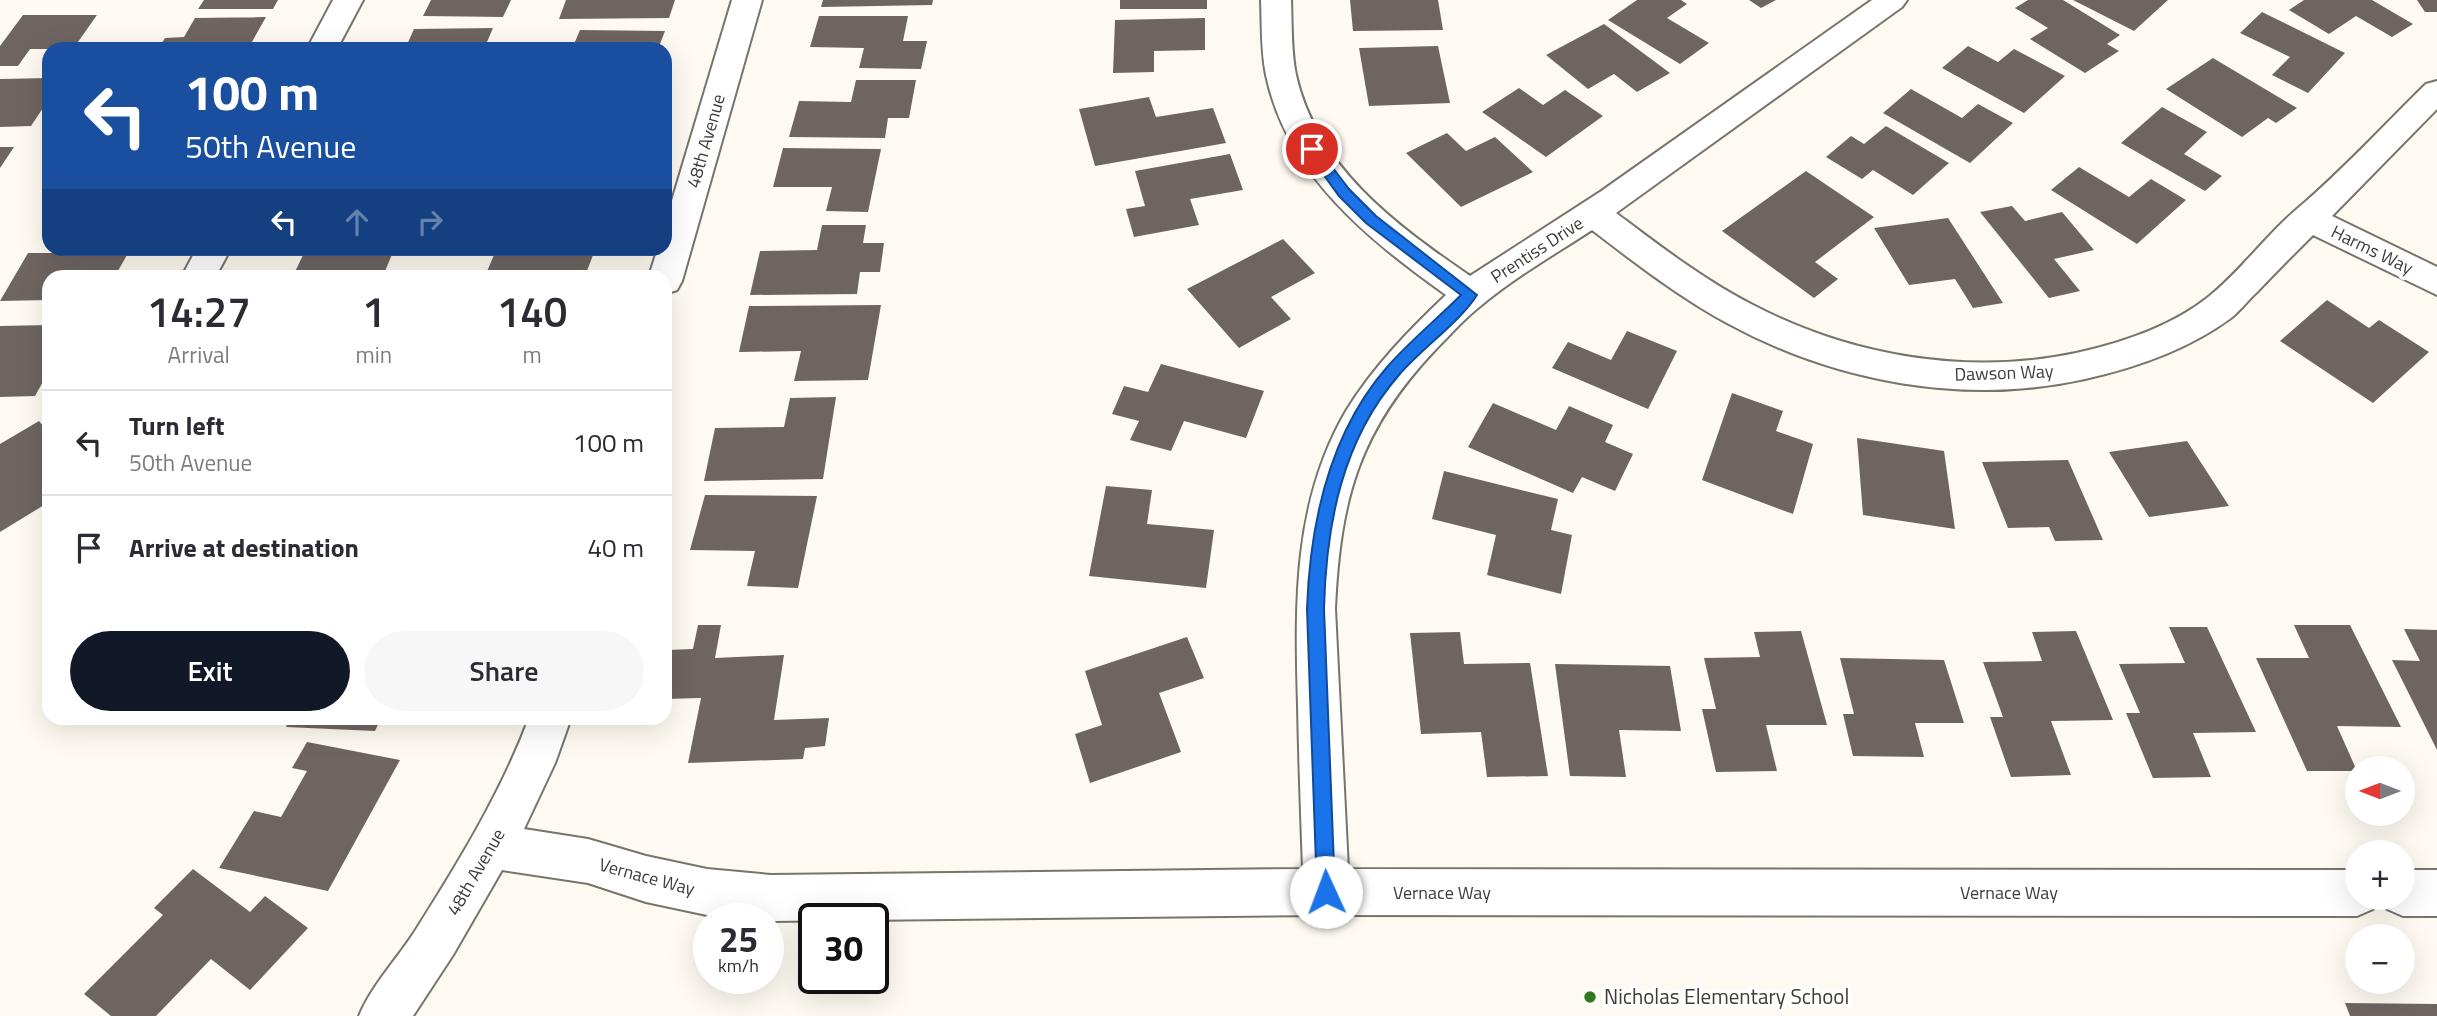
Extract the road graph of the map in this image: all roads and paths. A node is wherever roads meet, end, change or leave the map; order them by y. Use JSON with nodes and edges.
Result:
{"nodes":[{"id":1,"x":348,"y":0,"type":"edge"},
{"id":2,"x":747,"y":0,"type":"edge"},
{"id":3,"x":1276,"y":0,"type":"edge"},
{"id":4,"x":1892,"y":0,"type":"edge"},
{"id":5,"x":326,"y":42,"type":"edge"},
{"id":6,"x":2437,"y":91,"type":"edge"},
{"id":7,"x":1594,"y":213,"type":"junction"},
{"id":8,"x":2307,"y":218,"type":"junction"},
{"id":9,"x":668,"y":270,"type":"edge"},
{"id":10,"x":2437,"y":282,"type":"edge"},
{"id":11,"x":1470,"y":295,"type":"junction"},
{"id":12,"x":547,"y":725,"type":"edge"},
{"id":13,"x":491,"y":846,"type":"junction"},
{"id":14,"x":1326,"y":892,"type":"junction"},
{"id":15,"x":2345,"y":893,"type":"edge"},
{"id":16,"x":2415,"y":893,"type":"edge"},
{"id":17,"x":2437,"y":893,"type":"edge"},
{"id":18,"x":383,"y":1016,"type":"edge"}],
"edges":[{"from":1,"to":5,"type":"street"},
{"from":2,"to":9,"type":"street","name":"48th Avenue"},
{"from":3,"to":11,"type":"street"},
{"from":4,"to":7,"type":"street","name":"Prentiss Drive"},
{"from":6,"to":8,"type":"street","name":"Dawson Way"},
{"from":7,"to":8,"type":"street","name":"Dawson Way"},
{"from":7,"to":11,"type":"street","name":"Prentiss Drive"},
{"from":8,"to":10,"type":"street","name":"Harms Way"},
{"from":11,"to":14,"type":"street","name":"Prentiss Drive"},
{"from":12,"to":13,"type":"street","name":"48th Avenue"},
{"from":13,"to":14,"type":"street","name":"Vernace Way"},
{"from":13,"to":18,"type":"street","name":"48th Avenue"},
{"from":14,"to":15,"type":"street","name":"Vernace Way"},
{"from":16,"to":17,"type":"street"}]}
